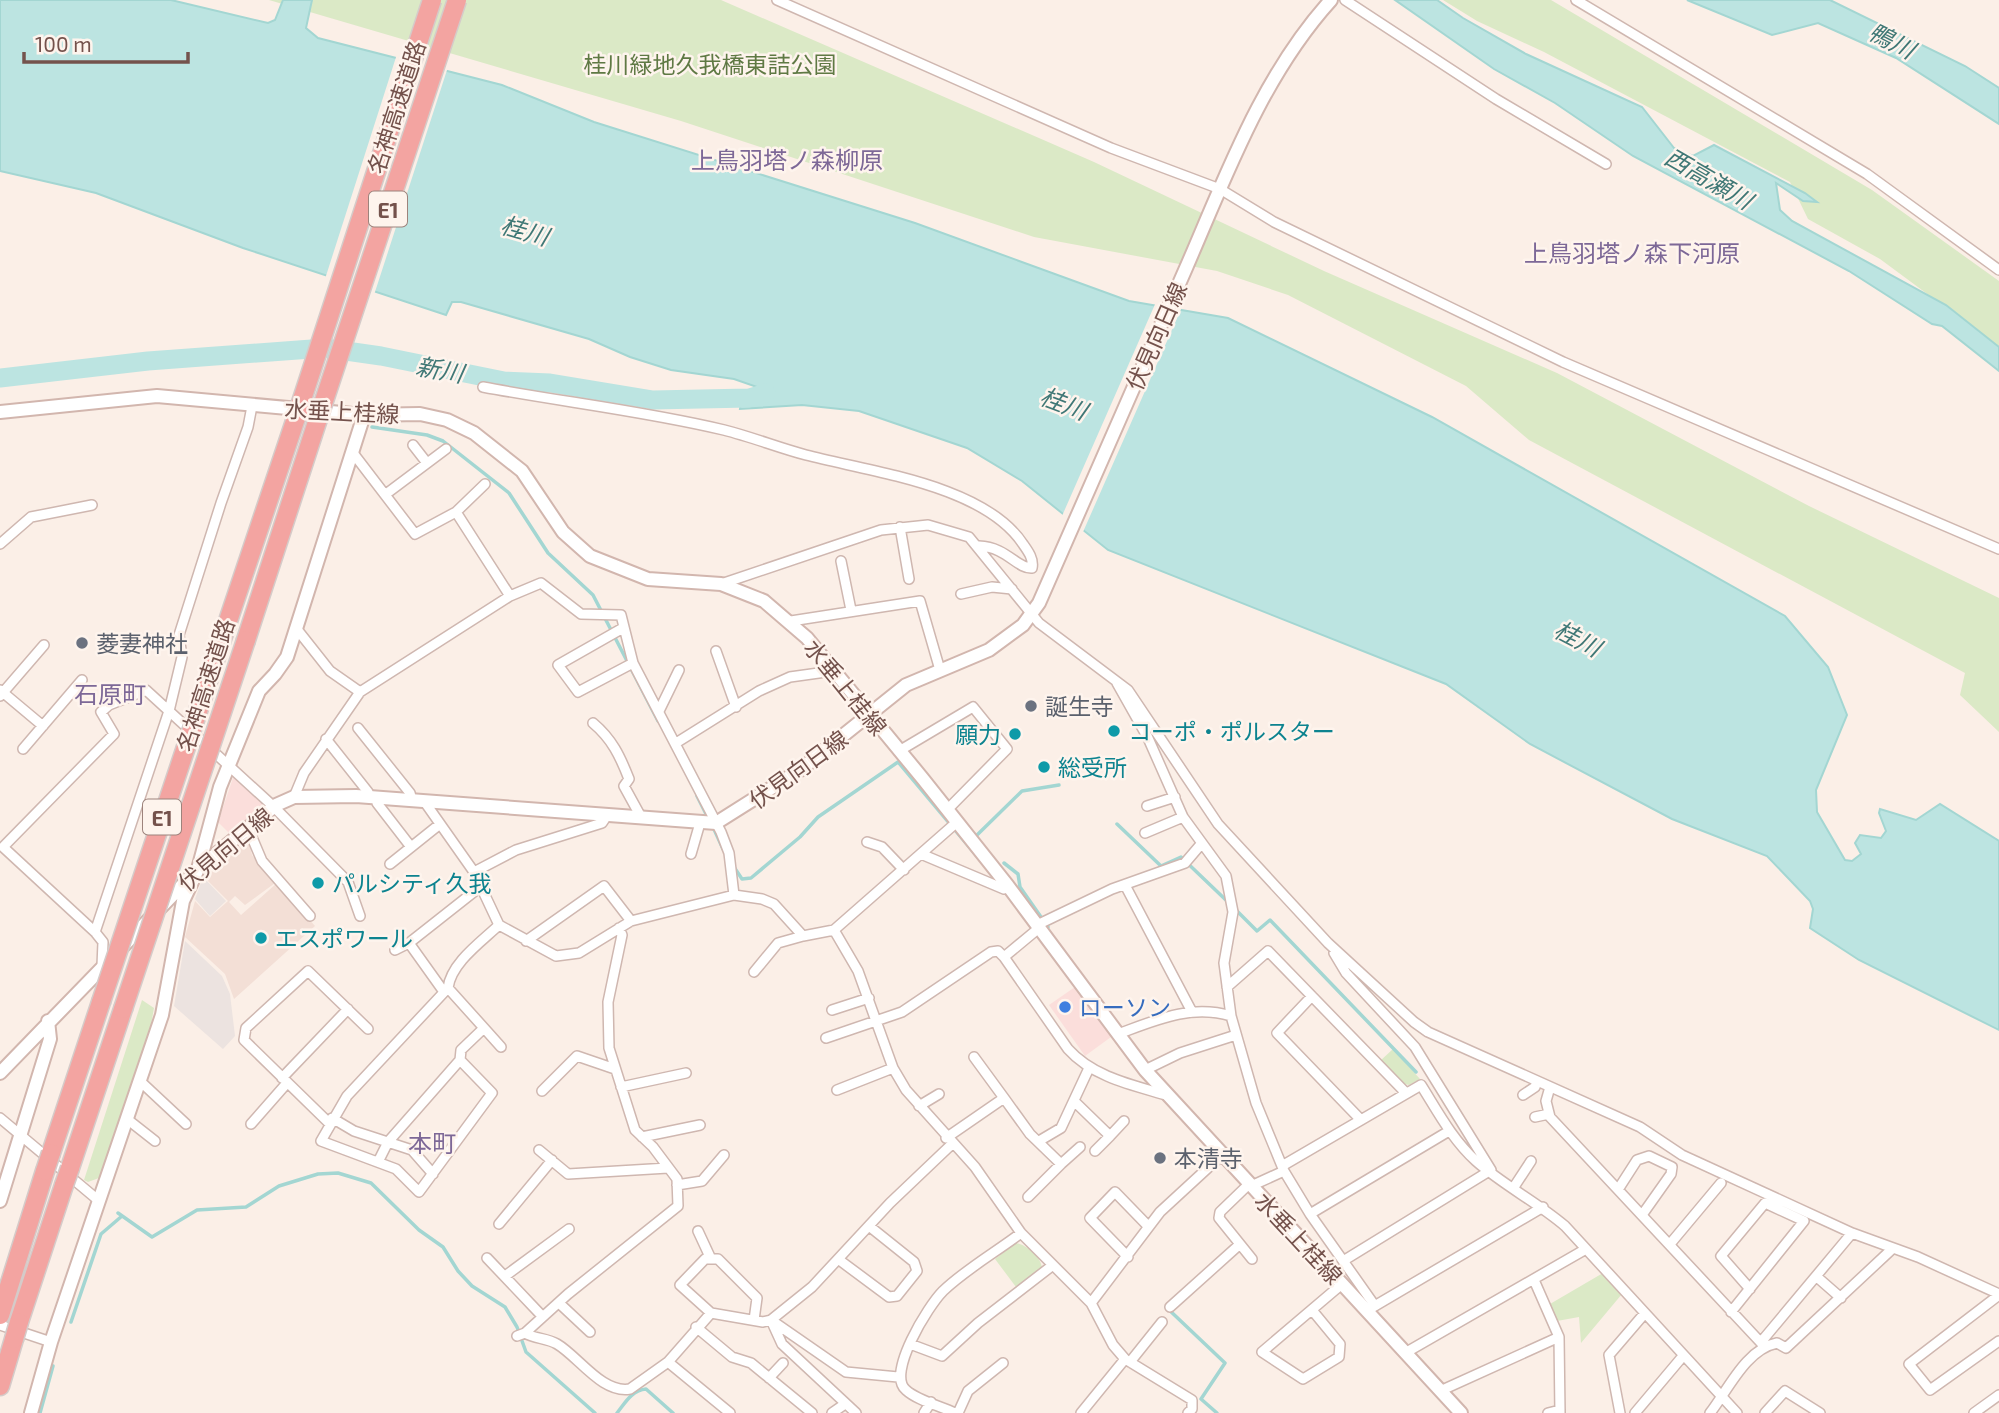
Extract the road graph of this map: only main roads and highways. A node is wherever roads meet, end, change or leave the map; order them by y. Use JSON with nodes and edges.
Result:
{"nodes":[{"id":1,"x":432,"y":0,"type":"edge"},
{"id":2,"x":457,"y":0,"type":"edge"},
{"id":3,"x":1331,"y":0,"type":"edge"},
{"id":4,"x":0,"y":412,"type":"edge"},
{"id":5,"x":364,"y":415,"type":"junction"},
{"id":6,"x":870,"y":715,"type":"junction"},
{"id":7,"x":198,"y":869,"type":"junction"},
{"id":8,"x":48,"y":1021,"type":"junction"},
{"id":9,"x":0,"y":1073,"type":"edge"},
{"id":10,"x":0,"y":1201,"type":"edge"},
{"id":11,"x":0,"y":1315,"type":"edge"},
{"id":12,"x":0,"y":1386,"type":"edge"},
{"id":13,"x":1456,"y":1411,"type":"edge"},
{"id":14,"x":32,"y":1413,"type":"edge"}],
"edges":[{"from":1,"to":11,"type":"highway","name":"名神高速道路","number":"E1","bridge":true},
{"from":2,"to":12,"type":"highway","name":"名神高速道路","number":"E1","bridge":true},
{"from":3,"to":6,"type":"main road","name":"伏見向日線"},
{"from":4,"to":5,"type":"main road","name":"水垂上桂線"},
{"from":5,"to":6,"type":"main road","name":"水垂上桂線"},
{"from":5,"to":7,"type":"main road"},
{"from":6,"to":7,"type":"main road","name":"伏見向日線"},
{"from":6,"to":13,"type":"main road","name":"水垂上桂線"},
{"from":7,"to":8,"type":"main road","name":"伏見向日線"},
{"from":7,"to":14,"type":"main road"},
{"from":8,"to":9,"type":"main road","name":"伏見向日線"},
{"from":8,"to":10,"type":"main road"}]}
